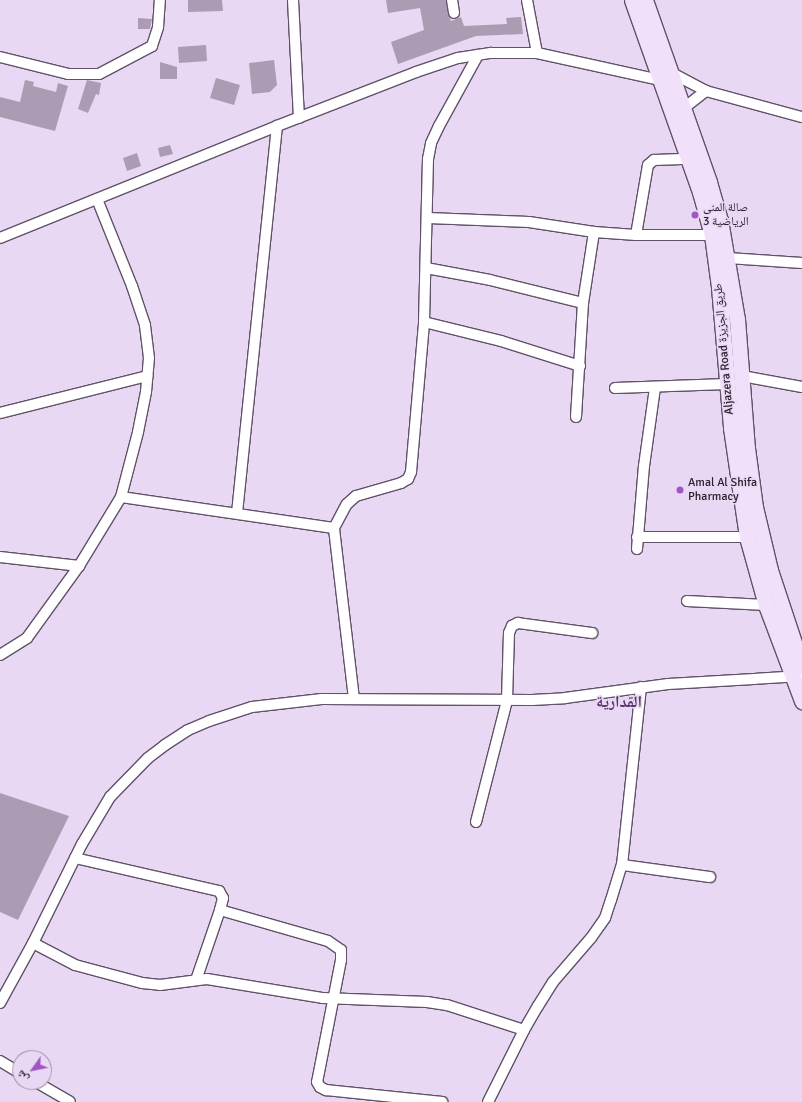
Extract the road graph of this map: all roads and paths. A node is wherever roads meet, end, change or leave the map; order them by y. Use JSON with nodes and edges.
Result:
{"nodes":[{"id":1,"x":160,"y":0,"type":"edge"},
{"id":2,"x":293,"y":0,"type":"edge"},
{"id":3,"x":452,"y":0,"type":"edge"},
{"id":4,"x":527,"y":0,"type":"edge"},
{"id":5,"x":632,"y":0,"type":"edge"},
{"id":6,"x":645,"y":0,"type":"edge"},
{"id":7,"x":454,"y":13,"type":"dead end"},
{"id":8,"x":537,"y":53,"type":"junction"},
{"id":9,"x":478,"y":55,"type":"junction"},
{"id":10,"x":0,"y":57,"type":"edge"},
{"id":11,"x":668,"y":78,"type":"junction"},
{"id":12,"x":706,"y":90,"type":"junction"},
{"id":13,"x":684,"y":108,"type":"junction"},
{"id":14,"x":802,"y":117,"type":"edge"},
{"id":15,"x":299,"y":118,"type":"junction"},
{"id":16,"x":277,"y":126,"type":"junction"},
{"id":17,"x":689,"y":159,"type":"junction"},
{"id":18,"x":97,"y":199,"type":"junction"},
{"id":19,"x":428,"y":218,"type":"junction"},
{"id":20,"x":594,"y":232,"type":"junction"},
{"id":21,"x":712,"y":234,"type":"junction"},
{"id":22,"x":636,"y":235,"type":"junction"},
{"id":23,"x":0,"y":238,"type":"edge"},
{"id":24,"x":728,"y":258,"type":"junction"},
{"id":25,"x":802,"y":263,"type":"edge"},
{"id":26,"x":426,"y":268,"type":"junction"},
{"id":27,"x":583,"y":303,"type":"junction"},
{"id":28,"x":424,"y":322,"type":"junction"},
{"id":29,"x":580,"y":366,"type":"junction"},
{"id":30,"x":147,"y":376,"type":"junction"},
{"id":31,"x":742,"y":376,"type":"junction"},
{"id":32,"x":728,"y":384,"type":"junction"},
{"id":33,"x":802,"y":387,"type":"edge"},
{"id":34,"x":615,"y":388,"type":"dead end"},
{"id":35,"x":655,"y":388,"type":"junction"},
{"id":36,"x":0,"y":413,"type":"edge"},
{"id":37,"x":576,"y":417,"type":"dead end"},
{"id":38,"x":121,"y":497,"type":"junction"},
{"id":39,"x":237,"y":513,"type":"junction"},
{"id":40,"x":334,"y":528,"type":"junction"},
{"id":41,"x":637,"y":537,"type":"junction"},
{"id":42,"x":747,"y":537,"type":"junction"},
{"id":43,"x":637,"y":549,"type":"dead end"},
{"id":44,"x":0,"y":557,"type":"edge"},
{"id":45,"x":79,"y":566,"type":"junction"},
{"id":46,"x":688,"y":601,"type":"dead end"},
{"id":47,"x":766,"y":605,"type":"junction"},
{"id":48,"x":592,"y":633,"type":"dead end"},
{"id":49,"x":0,"y":655,"type":"edge"},
{"id":50,"x":799,"y":673,"type":"edge"},
{"id":51,"x":641,"y":687,"type":"junction"},
{"id":52,"x":354,"y":699,"type":"junction"},
{"id":53,"x":507,"y":700,"type":"junction"},
{"id":54,"x":802,"y":701,"type":"edge"},
{"id":55,"x":476,"y":822,"type":"dead end"},
{"id":56,"x":75,"y":858,"type":"junction"},
{"id":57,"x":622,"y":865,"type":"junction"},
{"id":58,"x":710,"y":877,"type":"dead end"},
{"id":59,"x":220,"y":910,"type":"junction"},
{"id":60,"x":33,"y":943,"type":"junction"},
{"id":61,"x":196,"y":980,"type":"junction"},
{"id":62,"x":334,"y":998,"type":"junction"},
{"id":63,"x":0,"y":1003,"type":"edge"},
{"id":64,"x":524,"y":1030,"type":"junction"},
{"id":65,"x":0,"y":1061,"type":"edge"},
{"id":66,"x":12,"y":1068,"type":"edge"},
{"id":67,"x":50,"y":1090,"type":"edge"},
{"id":68,"x":70,"y":1102,"type":"edge"},
{"id":69,"x":442,"y":1102,"type":"edge"},
{"id":70,"x":488,"y":1102,"type":"edge"}],
"edges":[{"from":1,"to":10,"type":"street"},
{"from":2,"to":15,"type":"street"},
{"from":3,"to":7,"type":"street"},
{"from":4,"to":8,"type":"street"},
{"from":5,"to":11,"type":"main road","name":"Aljazera Road طريق الجزيزة"},
{"from":6,"to":11,"type":"main road","name":"Aljazera Road طريق الجزيزة"},
{"from":8,"to":9,"type":"street"},
{"from":8,"to":11,"type":"street"},
{"from":9,"to":15,"type":"street"},
{"from":9,"to":19,"type":"street"},
{"from":11,"to":12,"type":"street"},
{"from":11,"to":13,"type":"main road","name":"Aljazera Road طريق الجزيزة"},
{"from":11,"to":17,"type":"main road","name":"Aljazera Road طريق الجزيزة"},
{"from":12,"to":13,"type":"street"},
{"from":12,"to":14,"type":"street"},
{"from":13,"to":24,"type":"main road","name":"Aljazera Road طريق الجزيزة"},
{"from":15,"to":16,"type":"street"},
{"from":16,"to":18,"type":"street"},
{"from":16,"to":39,"type":"street"},
{"from":17,"to":21,"type":"main road","name":"Aljazera Road طريق الجزيزة"},
{"from":17,"to":22,"type":"street"},
{"from":18,"to":23,"type":"street"},
{"from":18,"to":30,"type":"street"},
{"from":19,"to":20,"type":"street"},
{"from":19,"to":26,"type":"street"},
{"from":20,"to":22,"type":"street"},
{"from":20,"to":27,"type":"street"},
{"from":21,"to":22,"type":"street"},
{"from":21,"to":32,"type":"main road","name":"Aljazera Road طريق الجزيزة"},
{"from":24,"to":25,"type":"street"},
{"from":24,"to":31,"type":"main road","name":"Aljazera Road طريق الجزيزة"},
{"from":26,"to":27,"type":"street"},
{"from":26,"to":28,"type":"street"},
{"from":27,"to":29,"type":"street"},
{"from":28,"to":29,"type":"street"},
{"from":28,"to":40,"type":"street"},
{"from":29,"to":37,"type":"street"},
{"from":30,"to":36,"type":"street"},
{"from":30,"to":38,"type":"street"},
{"from":31,"to":33,"type":"street"},
{"from":31,"to":50,"type":"main road","name":"Aljazera Road طريق الجزيزة"},
{"from":32,"to":35,"type":"street"},
{"from":32,"to":42,"type":"main road","name":"Aljazera Road طريق الجزيزة"},
{"from":34,"to":35,"type":"street"},
{"from":35,"to":41,"type":"street"},
{"from":38,"to":39,"type":"street"},
{"from":38,"to":45,"type":"street"},
{"from":39,"to":40,"type":"street"},
{"from":40,"to":52,"type":"street"},
{"from":41,"to":42,"type":"street"},
{"from":41,"to":43,"type":"street"},
{"from":42,"to":47,"type":"main road","name":"Aljazera Road طريق الجزيزة"},
{"from":44,"to":45,"type":"street"},
{"from":45,"to":49,"type":"street"},
{"from":46,"to":47,"type":"street"},
{"from":47,"to":50,"type":"main road","name":"Aljazera Road طريق الجزيزة"},
{"from":48,"to":53,"type":"street"},
{"from":50,"to":51,"type":"street"},
{"from":50,"to":54,"type":"main road","name":"Aljazera Road طريق الجزيزة"},
{"from":51,"to":53,"type":"street"},
{"from":51,"to":57,"type":"street"},
{"from":52,"to":53,"type":"street"},
{"from":52,"to":56,"type":"street"},
{"from":53,"to":55,"type":"street"},
{"from":56,"to":59,"type":"street"},
{"from":56,"to":60,"type":"street"},
{"from":57,"to":58,"type":"street"},
{"from":57,"to":64,"type":"street"},
{"from":59,"to":61,"type":"street"},
{"from":59,"to":62,"type":"street"},
{"from":60,"to":61,"type":"street"},
{"from":60,"to":63,"type":"street"},
{"from":61,"to":62,"type":"street"},
{"from":62,"to":64,"type":"street"},
{"from":62,"to":69,"type":"street"},
{"from":64,"to":70,"type":"street"},
{"from":65,"to":66,"type":"street"},
{"from":67,"to":68,"type":"street"}]}
